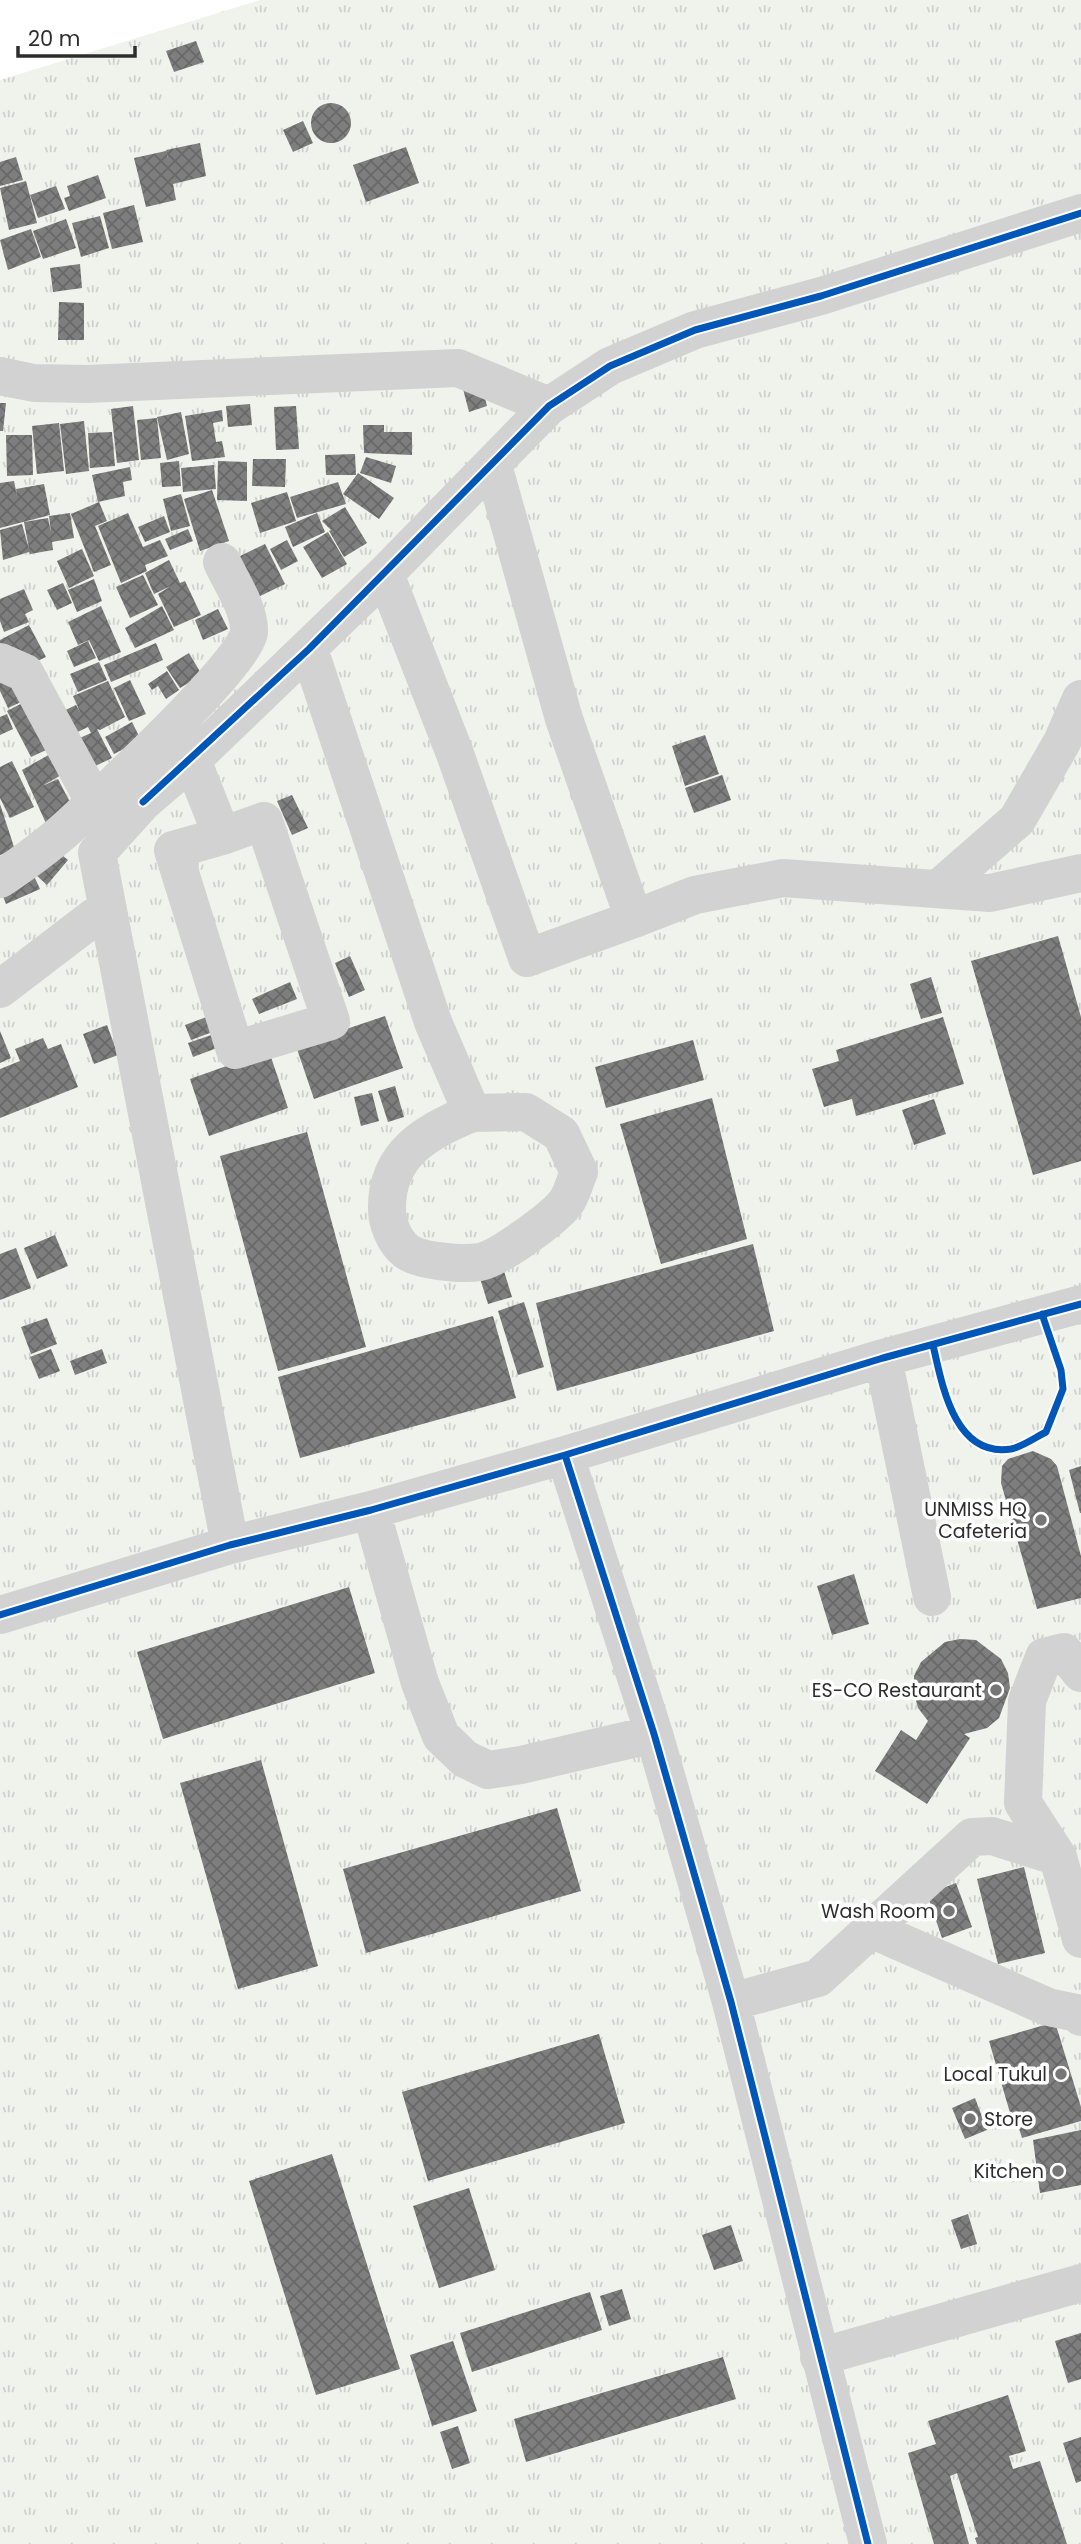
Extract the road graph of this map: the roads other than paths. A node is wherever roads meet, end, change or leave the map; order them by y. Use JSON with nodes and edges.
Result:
{"nodes":[{"id":1,"x":1081,"y":213,"type":"edge"},
{"id":2,"x":0,"y":376,"type":"edge"},
{"id":3,"x":550,"y":406,"type":"junction"},
{"id":4,"x":493,"y":465,"type":"junction"},
{"id":5,"x":222,"y":562,"type":"dead end"},
{"id":6,"x":385,"y":575,"type":"junction"},
{"id":7,"x":309,"y":649,"type":"junction"},
{"id":8,"x":0,"y":662,"type":"edge"},
{"id":9,"x":1081,"y":699,"type":"edge"},
{"id":10,"x":192,"y":760,"type":"junction"},
{"id":11,"x":94,"y":801,"type":"junction"},
{"id":12,"x":222,"y":836,"type":"junction"},
{"id":13,"x":1081,"y":873,"type":"edge"},
{"id":14,"x":0,"y":879,"type":"edge"},
{"id":15,"x":938,"y":889,"type":"junction"},
{"id":16,"x":106,"y":908,"type":"junction"},
{"id":17,"x":634,"y":919,"type":"junction"},
{"id":18,"x":0,"y":989,"type":"edge"},
{"id":19,"x":472,"y":1113,"type":"junction"},
{"id":20,"x":1081,"y":1304,"type":"edge"},
{"id":21,"x":883,"y":1358,"type":"junction"},
{"id":22,"x":565,"y":1455,"type":"junction"},
{"id":23,"x":371,"y":1510,"type":"junction"},
{"id":24,"x":230,"y":1545,"type":"junction"},
{"id":25,"x":932,"y":1597,"type":"dead end"},
{"id":26,"x":0,"y":1615,"type":"edge"},
{"id":27,"x":1081,"y":1673,"type":"edge"},
{"id":28,"x":654,"y":1734,"type":"junction"},
{"id":29,"x":1058,"y":1857,"type":"junction"},
{"id":30,"x":871,"y":1929,"type":"junction"},
{"id":31,"x":1081,"y":1939,"type":"edge"},
{"id":32,"x":731,"y":2002,"type":"junction"},
{"id":33,"x":1081,"y":2017,"type":"edge"},
{"id":34,"x":1081,"y":2283,"type":"edge"},
{"id":35,"x":818,"y":2357,"type":"junction"},
{"id":36,"x":868,"y":2544,"type":"edge"}],
"edges":[{"from":1,"to":3,"type":"street"},
{"from":2,"to":3,"type":"street"},
{"from":3,"to":4,"type":"street"},
{"from":4,"to":6,"type":"street"},
{"from":4,"to":17,"type":"street"},
{"from":5,"to":11,"type":"street"},
{"from":6,"to":7,"type":"street"},
{"from":6,"to":17,"type":"street"},
{"from":7,"to":10,"type":"street"},
{"from":7,"to":19,"type":"street"},
{"from":8,"to":11,"type":"street"},
{"from":9,"to":15,"type":"street"},
{"from":10,"to":12,"type":"street"},
{"from":10,"to":16,"type":"street"},
{"from":11,"to":14,"type":"street"},
{"from":12,"to":12,"type":"street"},
{"from":13,"to":15,"type":"street"},
{"from":15,"to":17,"type":"street"},
{"from":16,"to":18,"type":"street"},
{"from":16,"to":24,"type":"street"},
{"from":19,"to":19,"type":"street"},
{"from":20,"to":21,"type":"street"},
{"from":21,"to":22,"type":"street"},
{"from":21,"to":25,"type":"street"},
{"from":22,"to":23,"type":"street"},
{"from":22,"to":28,"type":"street"},
{"from":23,"to":24,"type":"street"},
{"from":23,"to":28,"type":"street"},
{"from":24,"to":26,"type":"street"},
{"from":27,"to":29,"type":"street"},
{"from":28,"to":32,"type":"street"},
{"from":29,"to":30,"type":"street"},
{"from":29,"to":31,"type":"street"},
{"from":30,"to":32,"type":"street"},
{"from":30,"to":33,"type":"street"},
{"from":32,"to":35,"type":"street"},
{"from":34,"to":35,"type":"street"},
{"from":35,"to":36,"type":"street"}]}
